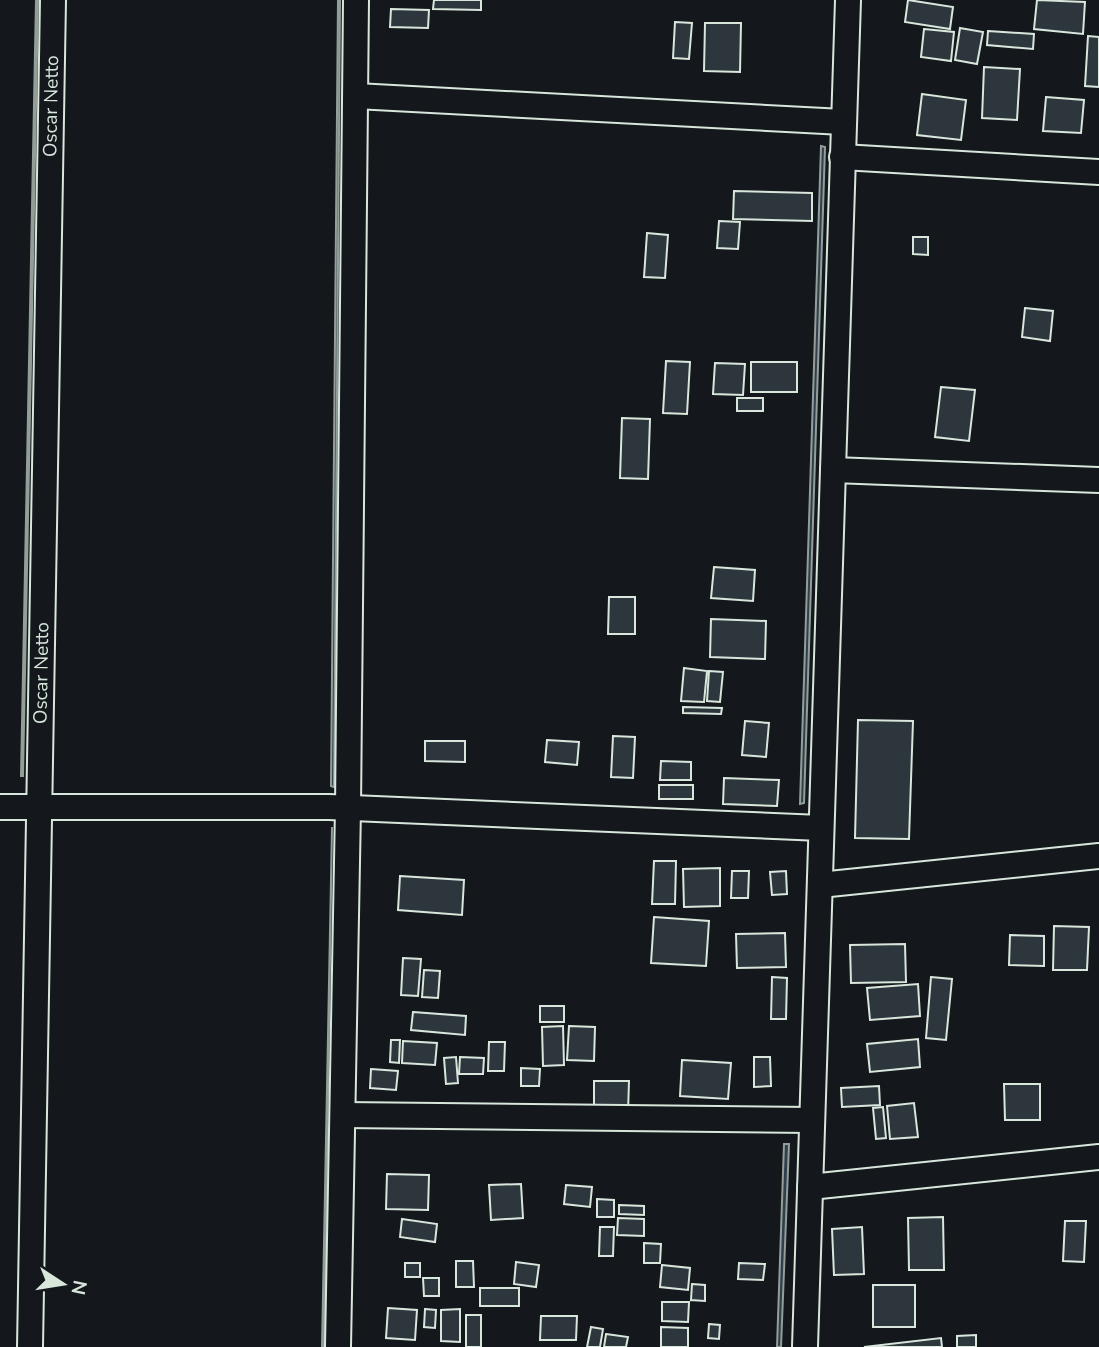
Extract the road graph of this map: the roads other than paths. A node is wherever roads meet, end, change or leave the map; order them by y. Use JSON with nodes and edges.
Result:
{"nodes":[{"id":1,"x":53,"y":0,"type":"edge"},
{"id":2,"x":356,"y":0,"type":"edge"},
{"id":3,"x":848,"y":0,"type":"edge"},
{"id":4,"x":355,"y":96,"type":"junction"},
{"id":5,"x":843,"y":122,"type":"junction"},
{"id":6,"x":842,"y":157,"type":"junction"},
{"id":7,"x":1099,"y":172,"type":"edge"},
{"id":8,"x":832,"y":470,"type":"junction"},
{"id":9,"x":1099,"y":481,"type":"edge"},
{"id":10,"x":0,"y":807,"type":"edge"},
{"id":11,"x":39,"y":807,"type":"junction"},
{"id":12,"x":348,"y":808,"type":"junction"},
{"id":13,"x":821,"y":828,"type":"junction"},
{"id":14,"x":1099,"y":856,"type":"edge"},
{"id":15,"x":820,"y":886,"type":"junction"},
{"id":16,"x":343,"y":1115,"type":"junction"},
{"id":17,"x":812,"y":1120,"type":"junction"},
{"id":18,"x":1099,"y":1157,"type":"edge"},
{"id":19,"x":810,"y":1187,"type":"junction"},
{"id":20,"x":30,"y":1347,"type":"edge"},
{"id":21,"x":338,"y":1347,"type":"edge"},
{"id":22,"x":805,"y":1347,"type":"edge"}],
"edges":[{"from":1,"to":11,"type":"street","name":"Oscar Netto"},
{"from":2,"to":4,"type":"street"},
{"from":3,"to":5,"type":"street"},
{"from":4,"to":5,"type":"street"},
{"from":4,"to":12,"type":"street"},
{"from":5,"to":6,"type":"street"},
{"from":6,"to":7,"type":"street"},
{"from":6,"to":8,"type":"street"},
{"from":8,"to":9,"type":"street"},
{"from":8,"to":13,"type":"street"},
{"from":10,"to":11,"type":"street"},
{"from":11,"to":12,"type":"street"},
{"from":11,"to":20,"type":"street","name":"Oscar Netto"},
{"from":12,"to":13,"type":"street"},
{"from":12,"to":16,"type":"street"},
{"from":13,"to":15,"type":"street"},
{"from":14,"to":15,"type":"street"},
{"from":15,"to":17,"type":"street"},
{"from":16,"to":17,"type":"street"},
{"from":16,"to":21,"type":"street"},
{"from":17,"to":19,"type":"street"},
{"from":18,"to":19,"type":"street"},
{"from":19,"to":22,"type":"street"}]}
